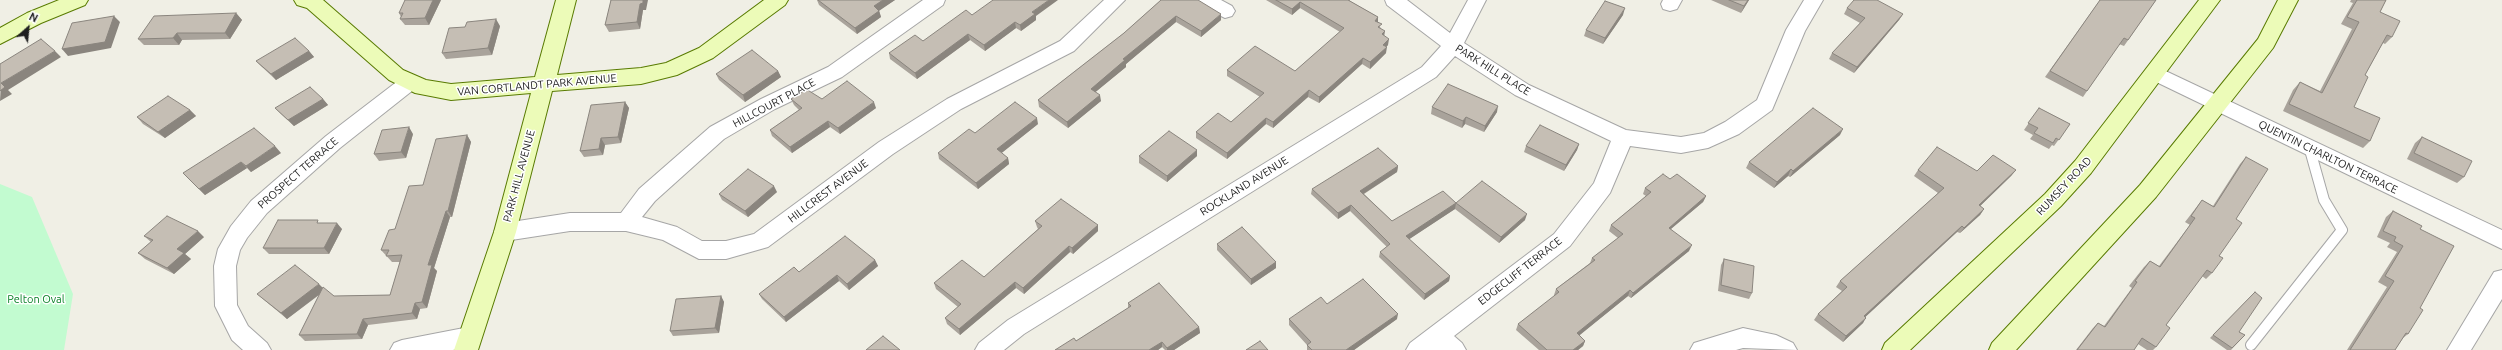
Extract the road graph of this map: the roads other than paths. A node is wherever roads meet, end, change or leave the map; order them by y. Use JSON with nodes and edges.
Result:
{"nodes":[{"id":1,"x":78,"y":0,"type":"edge"},
{"id":2,"x":304,"y":0,"type":"edge"},
{"id":3,"x":566,"y":0,"type":"edge"},
{"id":4,"x":778,"y":0,"type":"edge"},
{"id":5,"x":936,"y":0,"type":"edge"},
{"id":6,"x":1116,"y":0,"type":"edge"},
{"id":7,"x":1206,"y":0,"type":"edge"},
{"id":8,"x":1394,"y":0,"type":"edge"},
{"id":9,"x":1477,"y":0,"type":"edge"},
{"id":10,"x":1814,"y":0,"type":"edge"},
{"id":11,"x":2210,"y":0,"type":"edge"},
{"id":12,"x":2288,"y":0,"type":"edge"},
{"id":13,"x":1225,"y":11,"type":"dead end"},
{"id":14,"x":0,"y":37,"type":"edge"},
{"id":15,"x":1453,"y":45,"type":"junction"},
{"id":16,"x":2155,"y":73,"type":"junction"},
{"id":17,"x":410,"y":82,"type":"junction"},
{"id":18,"x":543,"y":86,"type":"junction"},
{"id":19,"x":2218,"y":104,"type":"junction"},
{"id":20,"x":1623,"y":137,"type":"junction"},
{"id":21,"x":2310,"y":150,"type":"junction"},
{"id":22,"x":626,"y":222,"type":"junction"},
{"id":23,"x":505,"y":232,"type":"junction"},
{"id":24,"x":2502,"y":240,"type":"edge"},
{"id":25,"x":2502,"y":279,"type":"edge"},
{"id":26,"x":1437,"y":335,"type":"junction"},
{"id":27,"x":468,"y":343,"type":"edge"},
{"id":28,"x":2251,"y":345,"type":"dead end"},
{"id":29,"x":259,"y":350,"type":"edge"},
{"id":30,"x":402,"y":350,"type":"edge"},
{"id":31,"x":987,"y":350,"type":"edge"},
{"id":32,"x":1418,"y":350,"type":"edge"},
{"id":33,"x":1454,"y":350,"type":"edge"},
{"id":34,"x":1702,"y":350,"type":"edge"},
{"id":35,"x":1785,"y":350,"type":"edge"},
{"id":36,"x":1894,"y":350,"type":"edge"},
{"id":37,"x":2001,"y":350,"type":"edge"},
{"id":38,"x":2459,"y":350,"type":"edge"}],
"edges":[{"from":1,"to":14,"type":"street"},
{"from":2,"to":17,"type":"street","name":"VAN CORTLANDT PARK AVENUE"},
{"from":3,"to":18,"type":"street","name":"PARK HILL AVENUE"},
{"from":4,"to":18,"type":"street","name":"VAN CORTLANDT PARK AVENUE"},
{"from":5,"to":22,"type":"street","name":"HILLCOURT PLACE"},
{"from":6,"to":22,"type":"street","name":"HILLCREST AVENUE"},
{"from":7,"to":13,"type":"street"},
{"from":8,"to":15,"type":"street","name":"PARK HILL PLACE"},
{"from":9,"to":15,"type":"street","name":"ROCKLAND AVENUE"},
{"from":10,"to":20,"type":"street"},
{"from":11,"to":16,"type":"street","name":"RUMSEY ROAD"},
{"from":12,"to":19,"type":"street"},
{"from":15,"to":20,"type":"street","name":"PARK HILL PLACE"},
{"from":15,"to":31,"type":"street","name":"ROCKLAND AVENUE"},
{"from":16,"to":19,"type":"street","name":"QUENTIN CHARLTON TERRACE"},
{"from":16,"to":36,"type":"street","name":"RUMSEY ROAD"},
{"from":17,"to":18,"type":"street","name":"VAN CORTLANDT PARK AVENUE"},
{"from":17,"to":29,"type":"street","name":"PROSPECT TERRACE"},
{"from":18,"to":23,"type":"street","name":"PARK HILL AVENUE"},
{"from":19,"to":21,"type":"street","name":"QUENTIN CHARLTON TERRACE"},
{"from":19,"to":37,"type":"street"},
{"from":20,"to":26,"type":"street","name":"EDGECLIFF TERRACE"},
{"from":21,"to":24,"type":"street","name":"QUENTIN CHARLTON TERRACE"},
{"from":21,"to":28,"type":"lane"},
{"from":22,"to":23,"type":"street","name":"HILLCREST AVENUE"},
{"from":23,"to":27,"type":"street","name":"PARK HILL AVENUE"},
{"from":25,"to":38,"type":"street"},
{"from":26,"to":32,"type":"street","name":"EDGECLIFF TERRACE"},
{"from":26,"to":33,"type":"street"},
{"from":27,"to":30,"type":"street"},
{"from":34,"to":35,"type":"street"}]}
